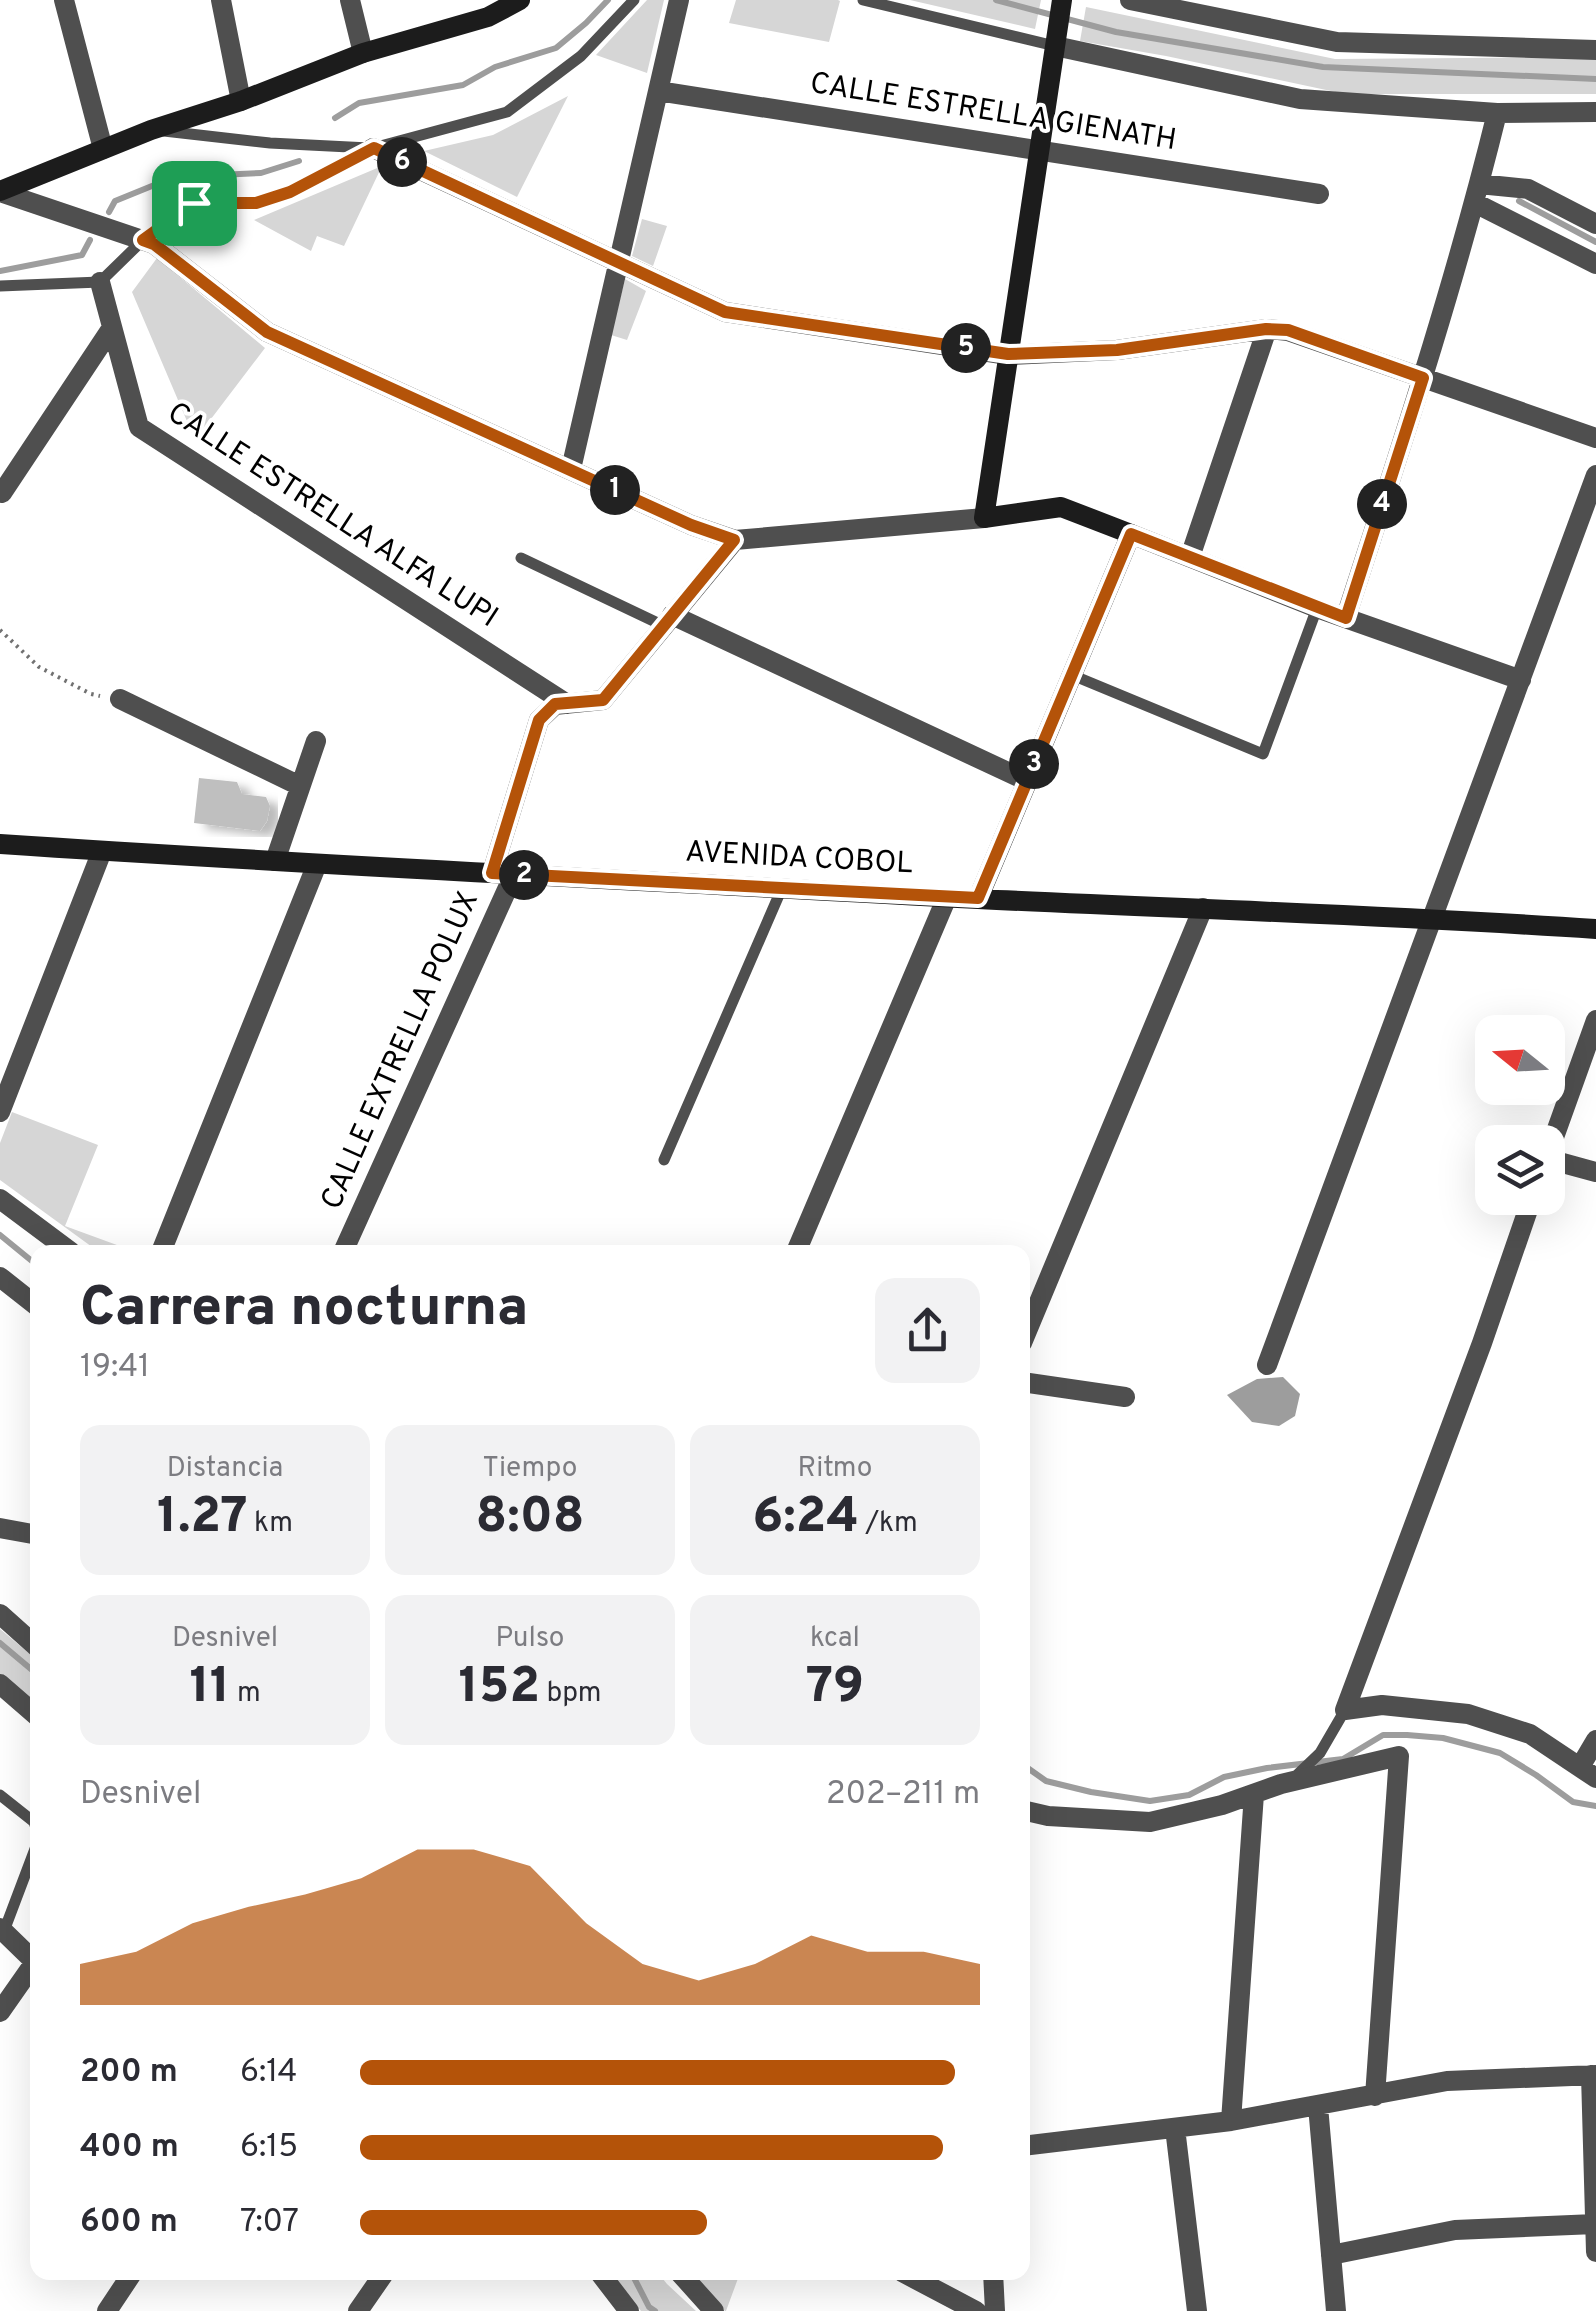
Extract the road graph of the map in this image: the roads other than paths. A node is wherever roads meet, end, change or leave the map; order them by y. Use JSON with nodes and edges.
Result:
{"nodes":[{"id":1,"x":64,"y":0,"type":"edge"},
{"id":2,"x":222,"y":0,"type":"edge"},
{"id":3,"x":350,"y":0,"type":"edge"},
{"id":4,"x":520,"y":0,"type":"edge"},
{"id":5,"x":634,"y":0,"type":"edge"},
{"id":6,"x":679,"y":0,"type":"edge"},
{"id":7,"x":863,"y":0,"type":"edge"},
{"id":8,"x":1130,"y":0,"type":"edge"},
{"id":9,"x":1059,"y":20,"type":"edge"},
{"id":10,"x":1596,"y":50,"type":"edge"},
{"id":11,"x":363,"y":53,"type":"junction"},
{"id":12,"x":658,"y":91,"type":"junction"},
{"id":13,"x":241,"y":100,"type":"junction"},
{"id":14,"x":1596,"y":112,"type":"edge"},
{"id":15,"x":1497,"y":113,"type":"junction"},
{"id":16,"x":151,"y":130,"type":"junction"},
{"id":17,"x":374,"y":148,"type":"junction"},
{"id":18,"x":102,"y":149,"type":"junction"},
{"id":19,"x":1039,"y":150,"type":"junction"},
{"id":20,"x":0,"y":192,"type":"edge"},
{"id":21,"x":1318,"y":194,"type":"dead end"},
{"id":22,"x":1477,"y":194,"type":"junction"},
{"id":23,"x":1596,"y":224,"type":"edge"},
{"id":24,"x":143,"y":240,"type":"junction"},
{"id":25,"x":618,"y":263,"type":"junction"},
{"id":26,"x":1596,"y":264,"type":"edge"},
{"id":27,"x":100,"y":282,"type":"junction"},
{"id":28,"x":0,"y":286,"type":"edge"},
{"id":29,"x":112,"y":329,"type":"junction"},
{"id":30,"x":1266,"y":329,"type":"junction"},
{"id":31,"x":1008,"y":354,"type":"junction"},
{"id":32,"x":1423,"y":378,"type":"junction"},
{"id":33,"x":1596,"y":438,"type":"edge"},
{"id":34,"x":570,"y":470,"type":"junction"},
{"id":35,"x":1596,"y":475,"type":"edge"},
{"id":36,"x":2,"y":492,"type":"edge"},
{"id":37,"x":984,"y":518,"type":"junction"},
{"id":38,"x":1131,"y":534,"type":"junction"},
{"id":39,"x":734,"y":540,"type":"junction"},
{"id":40,"x":521,"y":558,"type":"dead end"},
{"id":41,"x":1190,"y":558,"type":"junction"},
{"id":42,"x":1318,"y":608,"type":"junction"},
{"id":43,"x":1346,"y":618,"type":"junction"},
{"id":44,"x":668,"y":620,"type":"junction"},
{"id":45,"x":1072,"y":674,"type":"junction"},
{"id":46,"x":1522,"y":680,"type":"junction"},
{"id":47,"x":120,"y":699,"type":"road end"},
{"id":48,"x":567,"y":704,"type":"junction"},
{"id":49,"x":316,"y":741,"type":"dead end"},
{"id":50,"x":1028,"y":780,"type":"junction"},
{"id":51,"x":300,"y":786,"type":"junction"},
{"id":52,"x":0,"y":844,"type":"edge"},
{"id":53,"x":102,"y":851,"type":"junction"},
{"id":54,"x":276,"y":861,"type":"junction"},
{"id":55,"x":317,"y":864,"type":"junction"},
{"id":56,"x":492,"y":873,"type":"junction"},
{"id":57,"x":514,"y":874,"type":"junction"},
{"id":58,"x":782,"y":888,"type":"junction"},
{"id":59,"x":947,"y":896,"type":"junction"},
{"id":60,"x":978,"y":898,"type":"junction"},
{"id":61,"x":1204,"y":908,"type":"junction"},
{"id":62,"x":1432,"y":918,"type":"junction"},
{"id":63,"x":1596,"y":929,"type":"edge"},
{"id":64,"x":1596,"y":1020,"type":"edge"},
{"id":65,"x":0,"y":1112,"type":"edge"},
{"id":66,"x":1559,"y":1125,"type":"edge"},
{"id":67,"x":664,"y":1160,"type":"dead end"},
{"id":68,"x":1565,"y":1162,"type":"edge"},
{"id":69,"x":1596,"y":1172,"type":"edge"},
{"id":70,"x":0,"y":1199,"type":"edge"},
{"id":71,"x":1526,"y":1215,"type":"edge"},
{"id":72,"x":62,"y":1245,"type":"edge"},
{"id":73,"x":164,"y":1245,"type":"edge"},
{"id":74,"x":346,"y":1245,"type":"edge"},
{"id":75,"x":799,"y":1245,"type":"edge"},
{"id":76,"x":0,"y":1277,"type":"edge"},
{"id":77,"x":30,"y":1301,"type":"edge"},
{"id":78,"x":1030,"y":1324,"type":"edge"},
{"id":79,"x":1267,"y":1366,"type":"dead end"},
{"id":80,"x":1030,"y":1383,"type":"edge"},
{"id":81,"x":1125,"y":1397,"type":"dead end"},
{"id":82,"x":0,"y":1528,"type":"edge"},
{"id":83,"x":30,"y":1534,"type":"edge"},
{"id":84,"x":0,"y":1614,"type":"edge"},
{"id":85,"x":30,"y":1641,"type":"edge"},
{"id":86,"x":0,"y":1684,"type":"edge"},
{"id":87,"x":1345,"y":1710,"type":"junction"},
{"id":88,"x":30,"y":1711,"type":"edge"},
{"id":89,"x":1596,"y":1740,"type":"edge"},
{"id":90,"x":1588,"y":1772,"type":"edge"},
{"id":91,"x":1281,"y":1784,"type":"junction"},
{"id":92,"x":0,"y":1794,"type":"edge"},
{"id":93,"x":1254,"y":1794,"type":"junction"},
{"id":94,"x":1030,"y":1812,"type":"edge"},
{"id":95,"x":30,"y":1819,"type":"edge"},
{"id":96,"x":30,"y":1861,"type":"edge"},
{"id":97,"x":2,"y":1929,"type":"edge"},
{"id":98,"x":30,"y":1957,"type":"edge"},
{"id":99,"x":30,"y":1969,"type":"edge"},
{"id":100,"x":0,"y":2012,"type":"edge"},
{"id":101,"x":1594,"y":2075,"type":"edge"},
{"id":102,"x":1374,"y":2096,"type":"junction"},
{"id":103,"x":1318,"y":2106,"type":"junction"},
{"id":104,"x":1232,"y":2121,"type":"junction"},
{"id":105,"x":1175,"y":2128,"type":"junction"},
{"id":106,"x":1030,"y":2145,"type":"edge"},
{"id":107,"x":1595,"y":2224,"type":"edge"},
{"id":108,"x":1596,"y":2252,"type":"edge"},
{"id":109,"x":1331,"y":2256,"type":"junction"},
{"id":110,"x":128,"y":2280,"type":"edge"},
{"id":111,"x":379,"y":2280,"type":"edge"},
{"id":112,"x":603,"y":2280,"type":"edge"},
{"id":113,"x":686,"y":2280,"type":"edge"},
{"id":114,"x":917,"y":2280,"type":"edge"},
{"id":115,"x":993,"y":2280,"type":"edge"},
{"id":116,"x":617,"y":2306,"type":"edge"},
{"id":117,"x":107,"y":2311,"type":"edge"},
{"id":118,"x":358,"y":2311,"type":"edge"},
{"id":119,"x":714,"y":2311,"type":"edge"},
{"id":120,"x":976,"y":2311,"type":"edge"},
{"id":121,"x":995,"y":2311,"type":"edge"},
{"id":122,"x":1197,"y":2311,"type":"edge"},
{"id":123,"x":1336,"y":2311,"type":"edge"}],
"edges":[{"from":1,"to":18,"type":"street"},
{"from":2,"to":13,"type":"street"},
{"from":3,"to":11,"type":"street"},
{"from":4,"to":11,"type":"main road"},
{"from":5,"to":17,"type":"lane"},
{"from":6,"to":12,"type":"street"},
{"from":7,"to":9,"type":"lane"},
{"from":8,"to":10,"type":"street"},
{"from":9,"to":15,"type":"street"},
{"from":9,"to":19,"type":"main road"},
{"from":11,"to":13,"type":"main road"},
{"from":12,"to":19,"type":"street","name":"CALLE ESTRELLA GIENATH"},
{"from":12,"to":25,"type":"street"},
{"from":13,"to":16,"type":"main road"},
{"from":14,"to":15,"type":"street"},
{"from":15,"to":22,"type":"street"},
{"from":16,"to":17,"type":"lane"},
{"from":16,"to":18,"type":"main road"},
{"from":17,"to":24,"type":"lane"},
{"from":17,"to":25,"type":"street"},
{"from":18,"to":20,"type":"main road"},
{"from":19,"to":21,"type":"street","name":"CALLE ESTRELLA GIENATH"},
{"from":19,"to":31,"type":"main road"},
{"from":20,"to":24,"type":"street"},
{"from":22,"to":23,"type":"street"},
{"from":22,"to":26,"type":"street"},
{"from":22,"to":32,"type":"street"},
{"from":24,"to":27,"type":"lane"},
{"from":24,"to":34,"type":"street"},
{"from":25,"to":31,"type":"street"},
{"from":25,"to":34,"type":"street"},
{"from":27,"to":28,"type":"lane"},
{"from":27,"to":29,"type":"street","name":"CALLE ESTRELLA ALFA LUPI"},
{"from":29,"to":36,"type":"street"},
{"from":29,"to":48,"type":"street","name":"CALLE ESTRELLA ALFA LUPI"},
{"from":30,"to":31,"type":"street"},
{"from":30,"to":32,"type":"street"},
{"from":30,"to":41,"type":"street"},
{"from":31,"to":37,"type":"main road"},
{"from":32,"to":33,"type":"street"},
{"from":32,"to":43,"type":"street"},
{"from":34,"to":39,"type":"street"},
{"from":35,"to":46,"type":"street"},
{"from":37,"to":38,"type":"main road"},
{"from":37,"to":39,"type":"street"},
{"from":38,"to":41,"type":"street"},
{"from":38,"to":45,"type":"main road"},
{"from":39,"to":44,"type":"street"},
{"from":40,"to":44,"type":"lane"},
{"from":41,"to":42,"type":"street"},
{"from":42,"to":43,"type":"street"},
{"from":42,"to":45,"type":"lane"},
{"from":43,"to":46,"type":"street"},
{"from":44,"to":48,"type":"street"},
{"from":44,"to":50,"type":"street"},
{"from":45,"to":50,"type":"main road"},
{"from":46,"to":62,"type":"street"},
{"from":47,"to":51,"type":"street"},
{"from":48,"to":56,"type":"street"},
{"from":49,"to":51,"type":"street"},
{"from":50,"to":60,"type":"main road"},
{"from":51,"to":54,"type":"street"},
{"from":52,"to":53,"type":"main road","name":"AVENIDA COBOL"},
{"from":53,"to":54,"type":"main road","name":"AVENIDA COBOL"},
{"from":53,"to":65,"type":"street"},
{"from":54,"to":55,"type":"main road","name":"AVENIDA COBOL"},
{"from":55,"to":56,"type":"main road","name":"AVENIDA COBOL"},
{"from":55,"to":73,"type":"street"},
{"from":56,"to":57,"type":"main road","name":"AVENIDA COBOL"},
{"from":57,"to":58,"type":"main road","name":"AVENIDA COBOL"},
{"from":57,"to":74,"type":"street","name":"CALLE EXTRELLA POLUX"},
{"from":58,"to":59,"type":"main road","name":"AVENIDA COBOL"},
{"from":58,"to":67,"type":"lane"},
{"from":59,"to":60,"type":"main road","name":"AVENIDA COBOL"},
{"from":59,"to":75,"type":"street"},
{"from":60,"to":61,"type":"main road","name":"AVENIDA COBOL"},
{"from":61,"to":62,"type":"main road","name":"AVENIDA COBOL"},
{"from":61,"to":78,"type":"street"},
{"from":62,"to":63,"type":"main road","name":"AVENIDA COBOL"},
{"from":62,"to":79,"type":"street"},
{"from":64,"to":66,"type":"street"},
{"from":68,"to":69,"type":"street"},
{"from":70,"to":72,"type":"street"},
{"from":71,"to":87,"type":"street"},
{"from":76,"to":77,"type":"street"},
{"from":80,"to":81,"type":"street"},
{"from":82,"to":83,"type":"street"},
{"from":84,"to":85,"type":"street"},
{"from":86,"to":88,"type":"street"},
{"from":87,"to":90,"type":"street"},
{"from":87,"to":91,"type":"lane"},
{"from":89,"to":90,"type":"street"},
{"from":91,"to":93,"type":"street"},
{"from":91,"to":102,"type":"street"},
{"from":92,"to":95,"type":"lane"},
{"from":93,"to":94,"type":"street"},
{"from":93,"to":104,"type":"street"},
{"from":96,"to":97,"type":"lane"},
{"from":97,"to":98,"type":"street"},
{"from":99,"to":100,"type":"street"},
{"from":101,"to":102,"type":"street"},
{"from":101,"to":107,"type":"street"},
{"from":102,"to":103,"type":"street"},
{"from":103,"to":104,"type":"street"},
{"from":103,"to":109,"type":"street"},
{"from":104,"to":105,"type":"street"},
{"from":105,"to":106,"type":"street"},
{"from":105,"to":122,"type":"street"},
{"from":107,"to":108,"type":"street"},
{"from":107,"to":109,"type":"street"},
{"from":109,"to":123,"type":"street"},
{"from":110,"to":117,"type":"street"},
{"from":111,"to":118,"type":"street"},
{"from":112,"to":116,"type":"street"},
{"from":113,"to":119,"type":"street"},
{"from":114,"to":120,"type":"street"},
{"from":115,"to":121,"type":"street"}]}
